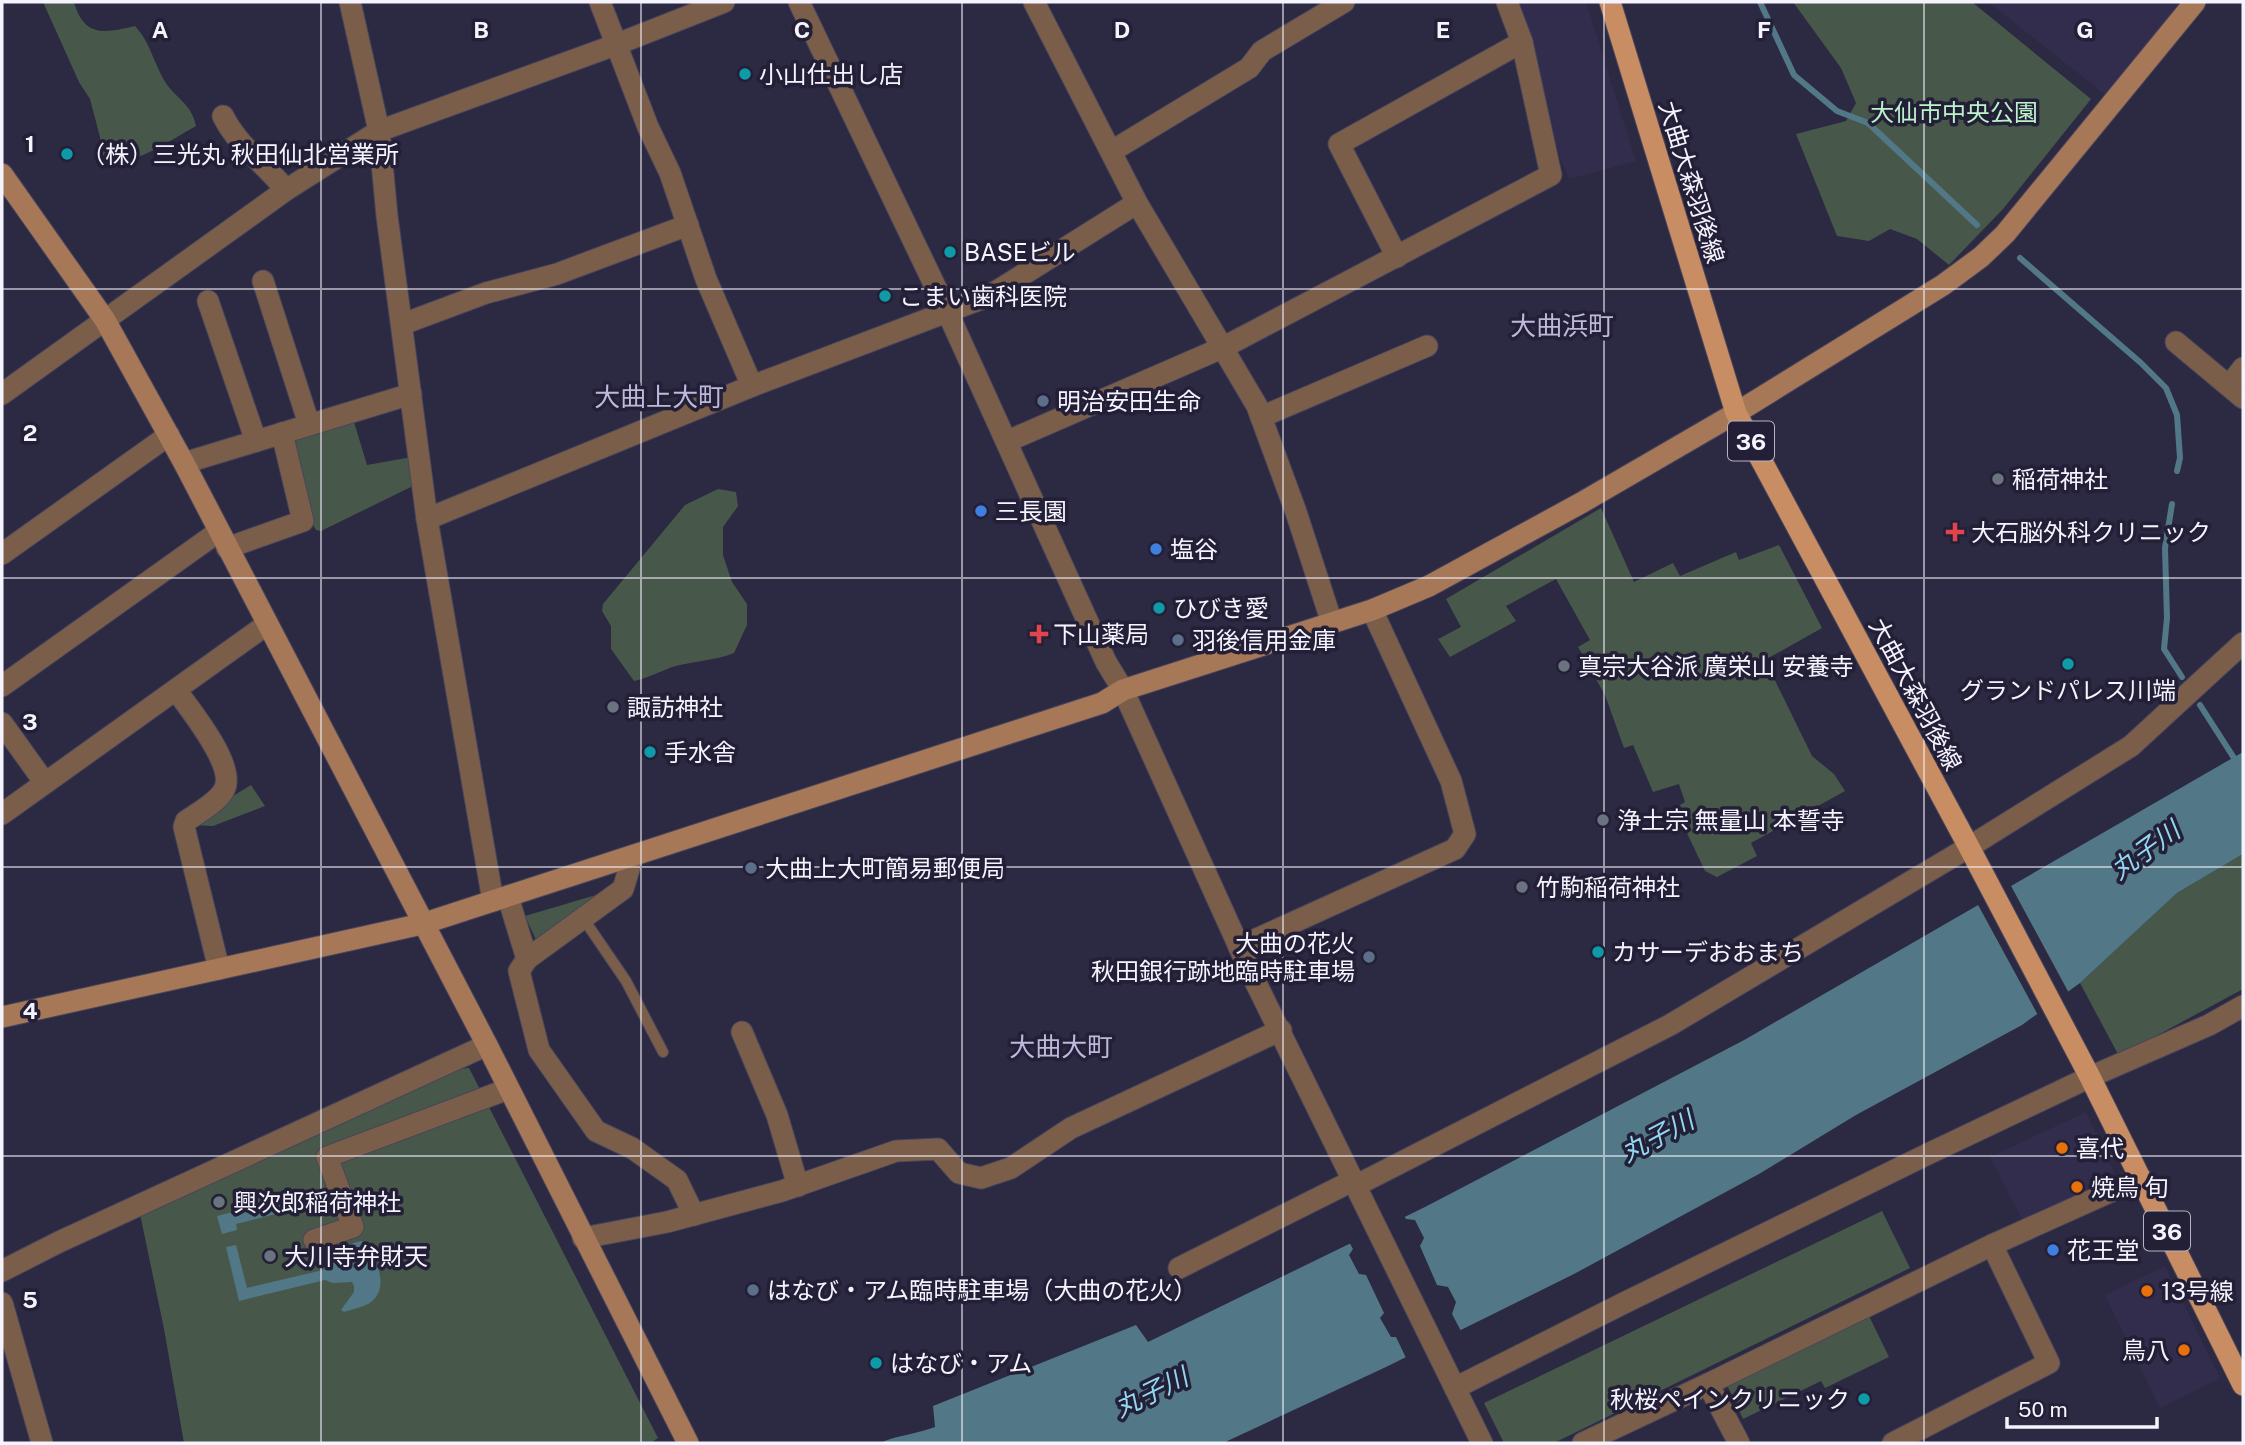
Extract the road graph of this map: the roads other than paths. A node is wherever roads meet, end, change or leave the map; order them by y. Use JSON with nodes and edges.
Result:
{"nodes":[{"id":1,"x":350,"y":2,"type":"edge"},
{"id":2,"x":600,"y":2,"type":"edge"},
{"id":3,"x":724,"y":2,"type":"edge"},
{"id":4,"x":799,"y":2,"type":"edge"},
{"id":5,"x":1034,"y":2,"type":"edge"},
{"id":6,"x":1343,"y":2,"type":"edge"},
{"id":7,"x":1507,"y":2,"type":"edge"},
{"id":8,"x":1610,"y":2,"type":"edge"},
{"id":9,"x":2195,"y":2,"type":"edge"},
{"id":10,"x":1522,"y":42,"type":"junction"},
{"id":11,"x":615,"y":44,"type":"junction"},
{"id":12,"x":223,"y":116,"type":"dead end"},
{"id":13,"x":379,"y":131,"type":"junction"},
{"id":14,"x":1112,"y":151,"type":"junction"},
{"id":15,"x":2,"y":174,"type":"edge"},
{"id":16,"x":286,"y":190,"type":"junction"},
{"id":17,"x":1137,"y":203,"type":"junction"},
{"id":18,"x":688,"y":225,"type":"junction"},
{"id":19,"x":1396,"y":257,"type":"junction"},
{"id":20,"x":263,"y":281,"type":"dead end"},
{"id":21,"x":208,"y":301,"type":"dead end"},
{"id":22,"x":947,"y":311,"type":"junction"},
{"id":23,"x":105,"y":320,"type":"junction"},
{"id":24,"x":403,"y":324,"type":"junction"},
{"id":25,"x":2176,"y":342,"type":"dead end"},
{"id":26,"x":1427,"y":346,"type":"dead end"},
{"id":27,"x":1224,"y":347,"type":"junction"},
{"id":28,"x":2243,"y":368,"type":"edge"},
{"id":29,"x":752,"y":386,"type":"junction"},
{"id":30,"x":2236,"y":392,"type":"edge"},
{"id":31,"x":2,"y":394,"type":"edge"},
{"id":32,"x":411,"y":394,"type":"junction"},
{"id":33,"x":1736,"y":413,"type":"junction"},
{"id":34,"x":1261,"y":417,"type":"junction"},
{"id":35,"x":309,"y":424,"type":"junction"},
{"id":36,"x":282,"y":433,"type":"junction"},
{"id":37,"x":169,"y":435,"type":"junction"},
{"id":38,"x":256,"y":441,"type":"junction"},
{"id":39,"x":1007,"y":441,"type":"junction"},
{"id":40,"x":184,"y":463,"type":"junction"},
{"id":41,"x":428,"y":519,"type":"junction"},
{"id":42,"x":223,"y":540,"type":"junction"},
{"id":43,"x":2,"y":554,"type":"edge"},
{"id":44,"x":1372,"y":610,"type":"junction"},
{"id":45,"x":1332,"y":623,"type":"junction"},
{"id":46,"x":266,"y":625,"type":"junction"},
{"id":47,"x":2243,"y":643,"type":"edge"},
{"id":48,"x":2235,"y":657,"type":"edge"},
{"id":49,"x":2,"y":686,"type":"edge"},
{"id":50,"x":176,"y":690,"type":"junction"},
{"id":51,"x":1123,"y":690,"type":"junction"},
{"id":52,"x":2,"y":723,"type":"edge"},
{"id":53,"x":45,"y":783,"type":"junction"},
{"id":54,"x":2,"y":814,"type":"edge"},
{"id":55,"x":1969,"y":847,"type":"junction"},
{"id":56,"x":633,"y":856,"type":"junction"},
{"id":57,"x":500,"y":899,"type":"junction"},
{"id":58,"x":583,"y":918,"type":"junction"},
{"id":59,"x":422,"y":924,"type":"junction"},
{"id":60,"x":1240,"y":947,"type":"junction"},
{"id":61,"x":527,"y":959,"type":"junction"},
{"id":62,"x":219,"y":969,"type":"junction"},
{"id":63,"x":2243,"y":1006,"type":"edge"},
{"id":64,"x":2,"y":1017,"type":"edge"},
{"id":65,"x":2243,"y":1019,"type":"edge"},
{"id":66,"x":2209,"y":1025,"type":"junction"},
{"id":67,"x":1281,"y":1030,"type":"junction"},
{"id":68,"x":742,"y":1032,"type":"dead end"},
{"id":69,"x":486,"y":1045,"type":"junction"},
{"id":70,"x":663,"y":1052,"type":"dead end"},
{"id":71,"x":2090,"y":1077,"type":"junction"},
{"id":72,"x":508,"y":1088,"type":"junction"},
{"id":73,"x":2141,"y":1178,"type":"junction"},
{"id":74,"x":1355,"y":1182,"type":"junction"},
{"id":75,"x":798,"y":1186,"type":"junction"},
{"id":76,"x":694,"y":1215,"type":"junction"},
{"id":77,"x":583,"y":1238,"type":"junction"},
{"id":78,"x":314,"y":1240,"type":"dead end"},
{"id":79,"x":1992,"y":1245,"type":"junction"},
{"id":80,"x":1180,"y":1268,"type":"dead end"},
{"id":81,"x":2,"y":1271,"type":"edge"},
{"id":82,"x":2,"y":1303,"type":"edge"},
{"id":83,"x":2238,"y":1362,"type":"edge"},
{"id":84,"x":1454,"y":1384,"type":"junction"},
{"id":85,"x":1708,"y":1384,"type":"junction"},
{"id":86,"x":2243,"y":1385,"type":"edge"},
{"id":87,"x":1929,"y":1435,"type":"edge"},
{"id":88,"x":42,"y":1443,"type":"edge"},
{"id":89,"x":688,"y":1443,"type":"edge"},
{"id":90,"x":1482,"y":1443,"type":"edge"},
{"id":91,"x":1583,"y":1443,"type":"edge"},
{"id":92,"x":1739,"y":1443,"type":"edge"},
{"id":93,"x":1893,"y":1443,"type":"edge"}],
"edges":[{"from":1,"to":13,"type":"street"},
{"from":2,"to":11,"type":"street"},
{"from":3,"to":11,"type":"street"},
{"from":4,"to":22,"type":"street"},
{"from":5,"to":14,"type":"street"},
{"from":6,"to":14,"type":"street"},
{"from":7,"to":10,"type":"street"},
{"from":8,"to":33,"type":"main road","name":"大曲大森羽後線","number":"36"},
{"from":9,"to":33,"type":"street"},
{"from":10,"to":19,"type":"street"},
{"from":10,"to":19,"type":"street"},
{"from":11,"to":13,"type":"street"},
{"from":11,"to":18,"type":"street"},
{"from":12,"to":16,"type":"street"},
{"from":13,"to":16,"type":"street"},
{"from":13,"to":24,"type":"street"},
{"from":14,"to":17,"type":"street"},
{"from":15,"to":23,"type":"street"},
{"from":16,"to":23,"type":"street"},
{"from":17,"to":22,"type":"street"},
{"from":17,"to":27,"type":"street"},
{"from":18,"to":24,"type":"street"},
{"from":18,"to":29,"type":"street"},
{"from":19,"to":27,"type":"street"},
{"from":20,"to":35,"type":"street"},
{"from":21,"to":38,"type":"street"},
{"from":22,"to":29,"type":"street"},
{"from":22,"to":39,"type":"street"},
{"from":23,"to":31,"type":"street"},
{"from":23,"to":37,"type":"street"},
{"from":24,"to":32,"type":"street"},
{"from":25,"to":30,"type":"street"},
{"from":26,"to":34,"type":"street"},
{"from":27,"to":34,"type":"street"},
{"from":27,"to":39,"type":"street"},
{"from":28,"to":30,"type":"street"},
{"from":29,"to":41,"type":"street"},
{"from":32,"to":35,"type":"street"},
{"from":32,"to":41,"type":"street"},
{"from":33,"to":44,"type":"street"},
{"from":33,"to":55,"type":"main road","name":"大曲大森羽後線","number":"36"},
{"from":34,"to":45,"type":"street"},
{"from":35,"to":36,"type":"street"},
{"from":36,"to":38,"type":"street"},
{"from":36,"to":42,"type":"street"},
{"from":37,"to":40,"type":"street"},
{"from":37,"to":43,"type":"street"},
{"from":38,"to":40,"type":"street"},
{"from":39,"to":51,"type":"street"},
{"from":40,"to":42,"type":"street"},
{"from":41,"to":57,"type":"street"},
{"from":42,"to":46,"type":"street"},
{"from":42,"to":49,"type":"street"},
{"from":44,"to":45,"type":"street"},
{"from":44,"to":60,"type":"street"},
{"from":45,"to":51,"type":"street"},
{"from":46,"to":50,"type":"street"},
{"from":46,"to":59,"type":"street"},
{"from":47,"to":48,"type":"street"},
{"from":48,"to":55,"type":"street"},
{"from":50,"to":53,"type":"street"},
{"from":50,"to":62,"type":"street"},
{"from":51,"to":56,"type":"street"},
{"from":51,"to":60,"type":"street"},
{"from":52,"to":53,"type":"street"},
{"from":53,"to":54,"type":"street"},
{"from":55,"to":71,"type":"main road","name":"大曲大森羽後線","number":"36"},
{"from":55,"to":74,"type":"street"},
{"from":56,"to":57,"type":"street"},
{"from":56,"to":58,"type":"street"},
{"from":57,"to":59,"type":"street"},
{"from":57,"to":61,"type":"street"},
{"from":58,"to":61,"type":"street"},
{"from":58,"to":70,"type":"lane"},
{"from":59,"to":62,"type":"street"},
{"from":59,"to":69,"type":"street"},
{"from":60,"to":67,"type":"street"},
{"from":61,"to":76,"type":"street"},
{"from":62,"to":64,"type":"street"},
{"from":63,"to":66,"type":"street"},
{"from":65,"to":66,"type":"street"},
{"from":66,"to":71,"type":"street"},
{"from":67,"to":74,"type":"street"},
{"from":67,"to":75,"type":"street"},
{"from":68,"to":75,"type":"street"},
{"from":69,"to":72,"type":"street"},
{"from":69,"to":81,"type":"street"},
{"from":71,"to":73,"type":"main road","name":"大曲大森羽後線","number":"36"},
{"from":71,"to":84,"type":"street"},
{"from":72,"to":77,"type":"street"},
{"from":72,"to":78,"type":"street"},
{"from":73,"to":79,"type":"street"},
{"from":73,"to":83,"type":"main road","name":"大曲大森羽後線","number":"36"},
{"from":74,"to":80,"type":"street"},
{"from":74,"to":84,"type":"street"},
{"from":75,"to":76,"type":"street"},
{"from":76,"to":77,"type":"street"},
{"from":77,"to":89,"type":"street"},
{"from":79,"to":85,"type":"street"},
{"from":79,"to":87,"type":"street"},
{"from":82,"to":88,"type":"street"},
{"from":83,"to":86,"type":"main road","name":"大曲大森羽後線","number":"36"},
{"from":84,"to":90,"type":"street"},
{"from":85,"to":91,"type":"street"},
{"from":85,"to":92,"type":"street"},
{"from":87,"to":93,"type":"street"}]}
